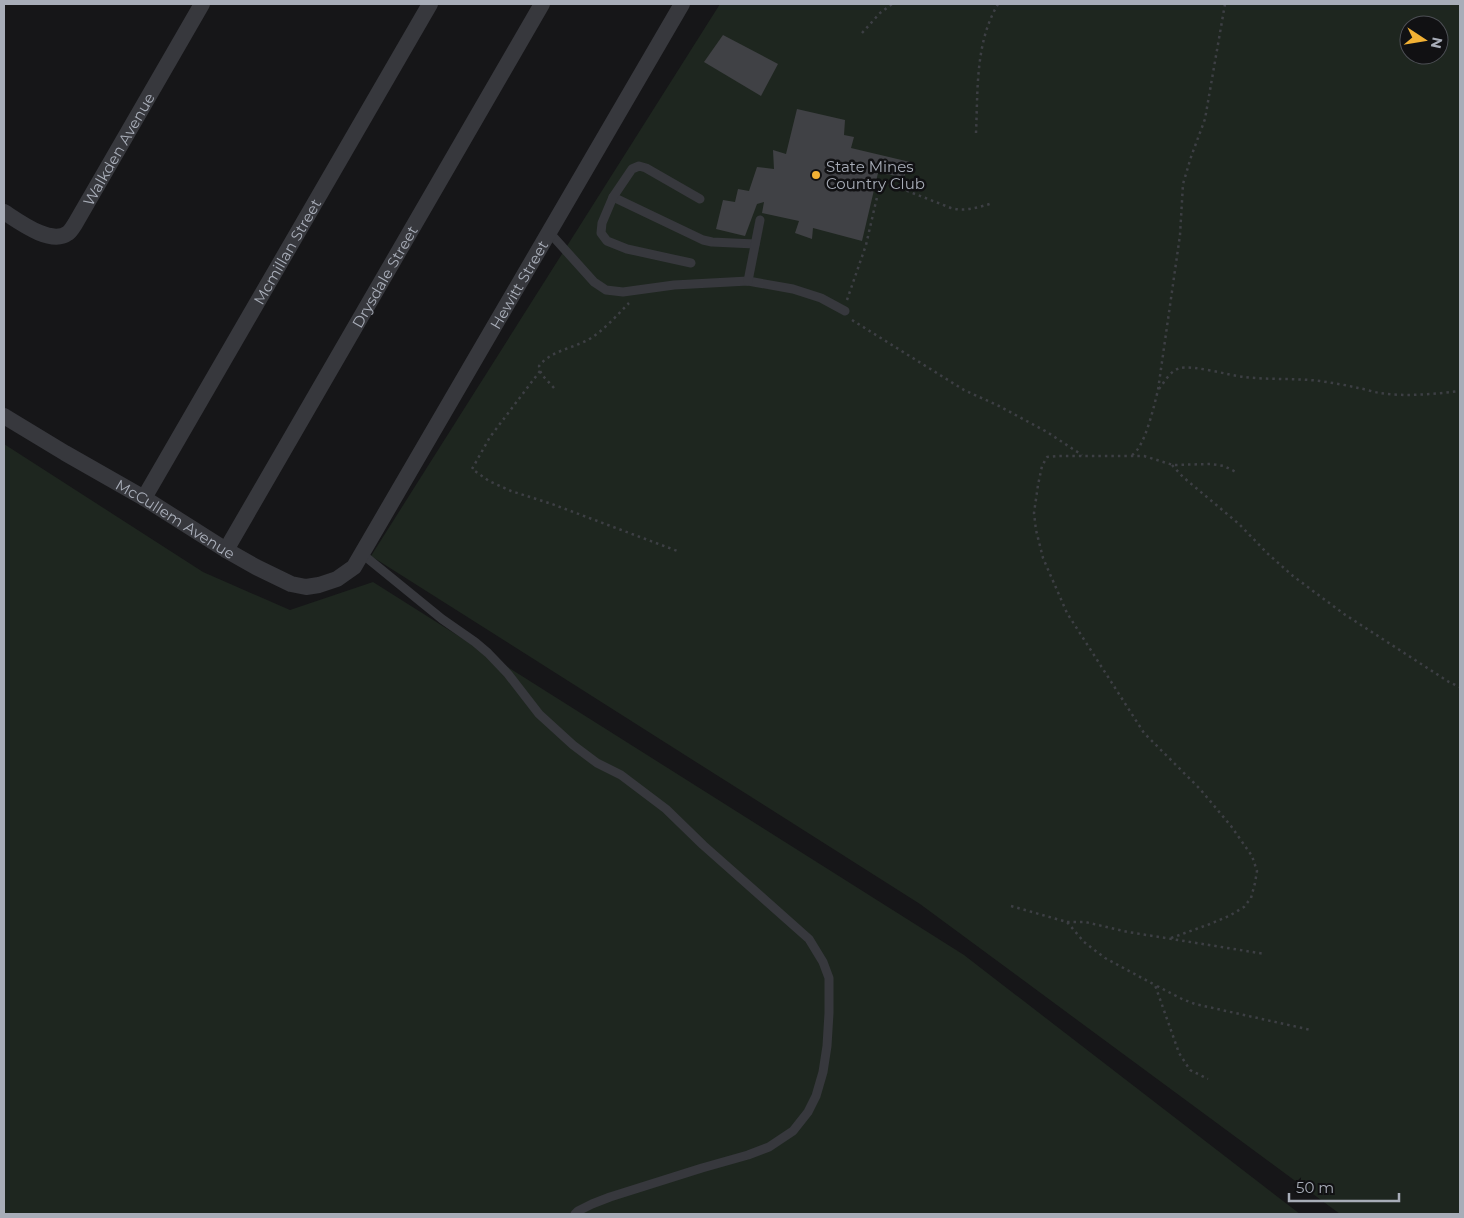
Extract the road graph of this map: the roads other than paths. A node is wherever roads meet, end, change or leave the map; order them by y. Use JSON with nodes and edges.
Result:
{"nodes":[{"id":1,"x":202,"y":4,"type":"edge"},
{"id":2,"x":430,"y":4,"type":"edge"},
{"id":3,"x":542,"y":4,"type":"edge"},
{"id":4,"x":682,"y":4,"type":"edge"},
{"id":5,"x":613,"y":197,"type":"junction"},
{"id":6,"x":700,"y":200,"type":"dead end"},
{"id":7,"x":4,"y":212,"type":"edge"},
{"id":8,"x":760,"y":220,"type":"dead end"},
{"id":9,"x":549,"y":232,"type":"junction"},
{"id":10,"x":755,"y":244,"type":"junction"},
{"id":11,"x":690,"y":263,"type":"dead end"},
{"id":12,"x":748,"y":281,"type":"junction"},
{"id":13,"x":844,"y":311,"type":"road end"},
{"id":14,"x":4,"y":416,"type":"edge"},
{"id":15,"x":144,"y":498,"type":"junction"},
{"id":16,"x":226,"y":550,"type":"junction"},
{"id":17,"x":357,"y":560,"type":"junction"},
{"id":18,"x":575,"y":1214,"type":"edge"}],
"edges":[{"from":1,"to":7,"type":"street","name":"Walkden Avenue"},
{"from":2,"to":15,"type":"street","name":"Mcmillan Street"},
{"from":3,"to":16,"type":"street","name":"Drysdale Street"},
{"from":4,"to":9,"type":"street","name":"Hewitt Street"},
{"from":5,"to":6,"type":"lane"},
{"from":5,"to":10,"type":"lane"},
{"from":5,"to":11,"type":"lane"},
{"from":8,"to":10,"type":"lane"},
{"from":9,"to":12,"type":"lane"},
{"from":9,"to":17,"type":"street","name":"Hewitt Street"},
{"from":10,"to":12,"type":"lane"},
{"from":12,"to":13,"type":"lane"},
{"from":14,"to":15,"type":"street","name":"McCullem Avenue"},
{"from":15,"to":16,"type":"street","name":"McCullem Avenue"},
{"from":16,"to":17,"type":"street","name":"McCullem Avenue"},
{"from":17,"to":18,"type":"lane"}]}
